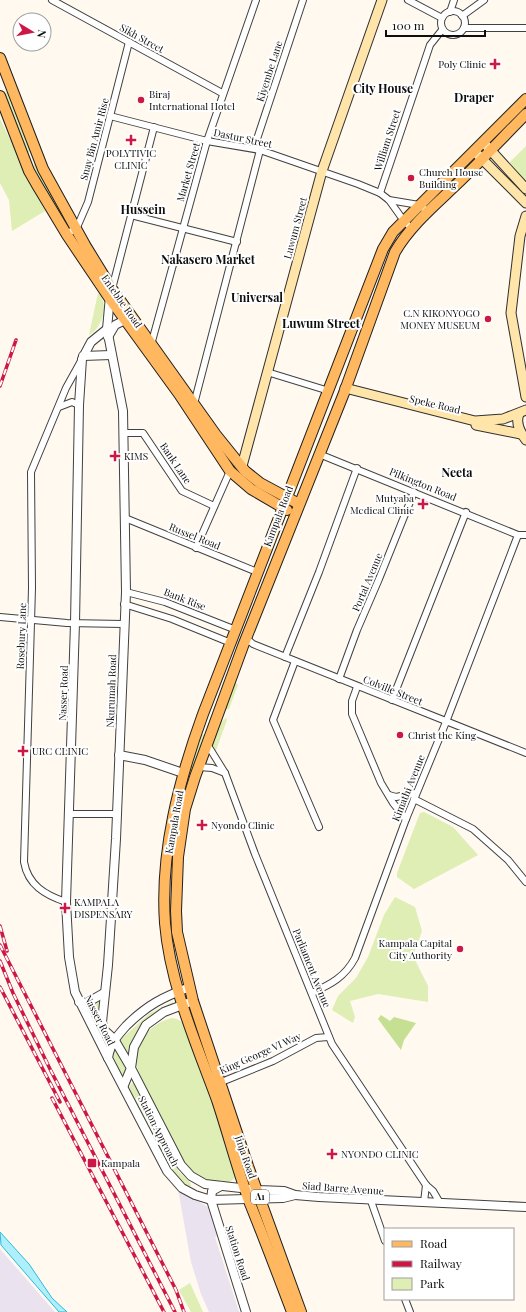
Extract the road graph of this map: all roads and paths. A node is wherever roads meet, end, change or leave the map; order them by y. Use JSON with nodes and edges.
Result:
{"nodes":[{"id":1,"x":52,"y":0,"type":"edge"},
{"id":2,"x":256,"y":0,"type":"edge"},
{"id":3,"x":303,"y":0,"type":"edge"},
{"id":4,"x":382,"y":0,"type":"edge"},
{"id":5,"x":408,"y":0,"type":"edge"},
{"id":6,"x":454,"y":0,"type":"edge"},
{"id":7,"x":484,"y":0,"type":"edge"},
{"id":8,"x":450,"y":12,"type":"junction"},
{"id":9,"x":462,"y":16,"type":"junction"},
{"id":10,"x":442,"y":18,"type":"junction"},
{"id":11,"x":464,"y":28,"type":"junction"},
{"id":12,"x":526,"y":28,"type":"edge"},
{"id":13,"x":442,"y":30,"type":"junction"},
{"id":14,"x":129,"y":42,"type":"junction"},
{"id":15,"x":0,"y":58,"type":"edge"},
{"id":16,"x":10,"y":85,"type":"junction"},
{"id":17,"x":0,"y":90,"type":"edge"},
{"id":18,"x":222,"y":93,"type":"junction"},
{"id":19,"x":0,"y":96,"type":"edge"},
{"id":20,"x":526,"y":99,"type":"edge"},
{"id":21,"x":526,"y":114,"type":"edge"},
{"id":22,"x":110,"y":116,"type":"junction"},
{"id":23,"x":154,"y":127,"type":"junction"},
{"id":24,"x":207,"y":141,"type":"junction"},
{"id":25,"x":487,"y":147,"type":"junction"},
{"id":26,"x":254,"y":148,"type":"junction"},
{"id":27,"x":260,"y":150,"type":"junction"},
{"id":28,"x":475,"y":152,"type":"junction"},
{"id":29,"x":38,"y":156,"type":"junction"},
{"id":30,"x":482,"y":160,"type":"junction"},
{"id":31,"x":26,"y":161,"type":"junction"},
{"id":32,"x":322,"y":171,"type":"junction"},
{"id":33,"x":526,"y":190,"type":"edge"},
{"id":34,"x":380,"y":193,"type":"junction"},
{"id":35,"x":390,"y":200,"type":"junction"},
{"id":36,"x":526,"y":203,"type":"edge"},
{"id":37,"x":419,"y":205,"type":"junction"},
{"id":38,"x":429,"y":212,"type":"junction"},
{"id":39,"x":131,"y":215,"type":"junction"},
{"id":40,"x":525,"y":218,"type":"edge"},
{"id":41,"x":404,"y":221,"type":"junction"},
{"id":42,"x":182,"y":227,"type":"junction"},
{"id":43,"x":412,"y":229,"type":"junction"},
{"id":44,"x":71,"y":232,"type":"junction"},
{"id":45,"x":237,"y":242,"type":"junction"},
{"id":46,"x":111,"y":294,"type":"junction"},
{"id":47,"x":125,"y":320,"type":"junction"},
{"id":48,"x":108,"y":336,"type":"junction"},
{"id":49,"x":150,"y":347,"type":"junction"},
{"id":50,"x":111,"y":355,"type":"junction"},
{"id":51,"x":82,"y":358,"type":"junction"},
{"id":52,"x":267,"y":372,"type":"junction"},
{"id":53,"x":329,"y":391,"type":"junction"},
{"id":54,"x":344,"y":391,"type":"junction"},
{"id":55,"x":526,"y":397,"type":"edge"},
{"id":56,"x":194,"y":404,"type":"junction"},
{"id":57,"x":79,"y":406,"type":"junction"},
{"id":58,"x":59,"y":407,"type":"junction"},
{"id":59,"x":522,"y":412,"type":"edge"},
{"id":60,"x":124,"y":433,"type":"junction"},
{"id":61,"x":524,"y":437,"type":"edge"},
{"id":62,"x":320,"y":454,"type":"junction"},
{"id":63,"x":242,"y":466,"type":"junction"},
{"id":64,"x":357,"y":468,"type":"junction"},
{"id":65,"x":230,"y":471,"type":"junction"},
{"id":66,"x":414,"y":492,"type":"junction"},
{"id":67,"x":284,"y":503,"type":"junction"},
{"id":68,"x":299,"y":504,"type":"junction"},
{"id":69,"x":214,"y":506,"type":"junction"},
{"id":70,"x":466,"y":512,"type":"junction"},
{"id":71,"x":295,"y":514,"type":"junction"},
{"id":72,"x":125,"y":518,"type":"junction"},
{"id":73,"x":523,"y":534,"type":"edge"},
{"id":74,"x":196,"y":548,"type":"junction"},
{"id":75,"x":257,"y":572,"type":"junction"},
{"id":76,"x":126,"y":592,"type":"junction"},
{"id":77,"x":124,"y":604,"type":"junction"},
{"id":78,"x":177,"y":607,"type":"junction"},
{"id":79,"x":0,"y":617,"type":"edge"},
{"id":80,"x":31,"y":619,"type":"junction"},
{"id":81,"x":172,"y":619,"type":"junction"},
{"id":82,"x":75,"y":623,"type":"junction"},
{"id":83,"x":123,"y":624,"type":"junction"},
{"id":84,"x":236,"y":630,"type":"junction"},
{"id":85,"x":231,"y":643,"type":"junction"},
{"id":86,"x":247,"y":643,"type":"junction"},
{"id":87,"x":285,"y":657,"type":"junction"},
{"id":88,"x":295,"y":661,"type":"junction"},
{"id":89,"x":338,"y":679,"type":"junction"},
{"id":90,"x":357,"y":687,"type":"junction"},
{"id":91,"x":392,"y":700,"type":"junction"},
{"id":92,"x":446,"y":722,"type":"junction"},
{"id":93,"x":207,"y":744,"type":"junction"},
{"id":94,"x":526,"y":753,"type":"edge"},
{"id":95,"x":119,"y":755,"type":"junction"},
{"id":96,"x":198,"y":767,"type":"junction"},
{"id":97,"x":183,"y":772,"type":"junction"},
{"id":98,"x":225,"y":773,"type":"junction"},
{"id":99,"x":389,"y":795,"type":"junction"},
{"id":100,"x":415,"y":796,"type":"junction"},
{"id":101,"x":69,"y":814,"type":"junction"},
{"id":102,"x":117,"y":814,"type":"junction"},
{"id":103,"x":406,"y":819,"type":"junction"},
{"id":104,"x":319,"y":827,"type":"dead end"},
{"id":105,"x":526,"y":882,"type":"edge"},
{"id":106,"x":66,"y":902,"type":"junction"},
{"id":107,"x":190,"y":987,"type":"junction"},
{"id":108,"x":179,"y":991,"type":"junction"},
{"id":109,"x":104,"y":993,"type":"junction"},
{"id":110,"x":312,"y":993,"type":"junction"},
{"id":111,"x":193,"y":1001,"type":"junction"},
{"id":112,"x":79,"y":1002,"type":"junction"},
{"id":113,"x":183,"y":1005,"type":"junction"},
{"id":114,"x":325,"y":1028,"type":"junction"},
{"id":115,"x":328,"y":1036,"type":"junction"},
{"id":116,"x":316,"y":1038,"type":"junction"},
{"id":117,"x":114,"y":1040,"type":"junction"},
{"id":118,"x":108,"y":1058,"type":"junction"},
{"id":119,"x":131,"y":1068,"type":"junction"},
{"id":120,"x":216,"y":1084,"type":"junction"},
{"id":121,"x":124,"y":1085,"type":"junction"},
{"id":122,"x":221,"y":1186,"type":"junction"},
{"id":123,"x":426,"y":1186,"type":"junction"},
{"id":124,"x":246,"y":1189,"type":"junction"},
{"id":125,"x":259,"y":1195,"type":"junction"},
{"id":126,"x":211,"y":1200,"type":"junction"},
{"id":127,"x":249,"y":1200,"type":"junction"},
{"id":128,"x":371,"y":1201,"type":"junction"},
{"id":129,"x":424,"y":1202,"type":"junction"},
{"id":130,"x":440,"y":1203,"type":"junction"},
{"id":131,"x":526,"y":1207,"type":"edge"},
{"id":132,"x":384,"y":1238,"type":"edge"},
{"id":133,"x":405,"y":1300,"type":"edge"},
{"id":134,"x":246,"y":1312,"type":"edge"},
{"id":135,"x":292,"y":1312,"type":"edge"},
{"id":136,"x":301,"y":1312,"type":"edge"},
{"id":137,"x":410,"y":1312,"type":"edge"}],
"edges":[{"from":1,"to":14,"type":"street","name":"Sikh Street"},
{"from":2,"to":18,"type":"street","name":"Market Street"},
{"from":3,"to":26,"type":"street","name":"Kiyembe Lane"},
{"from":4,"to":32,"type":"main road","name":"Luwum Street"},
{"from":5,"to":10,"type":"street"},
{"from":6,"to":8,"type":"street"},
{"from":7,"to":9,"type":"street"},
{"from":8,"to":9,"type":"street"},
{"from":8,"to":10,"type":"street"},
{"from":9,"to":11,"type":"street"},
{"from":10,"to":13,"type":"street"},
{"from":11,"to":12,"type":"street"},
{"from":11,"to":13,"type":"street"},
{"from":13,"to":34,"type":"street","name":"William Street"},
{"from":14,"to":18,"type":"street","name":"Sikh Street"},
{"from":14,"to":22,"type":"street","name":"Snay Bin Amir Rise"},
{"from":15,"to":16,"type":"main road","name":"Entebbe Road"},
{"from":16,"to":17,"type":"main road"},
{"from":16,"to":29,"type":"main road","name":"Entebbe Road"},
{"from":18,"to":24,"type":"street","name":"Market Street"},
{"from":19,"to":31,"type":"main road","name":"Entebbe Road"},
{"from":20,"to":25,"type":"main road","name":"Kampala Road"},
{"from":21,"to":25,"type":"main road","name":"Kampala Road"},
{"from":22,"to":23,"type":"street","name":"Dastur Street"},
{"from":22,"to":44,"type":"street","name":"Snay Bin Amir Rise"},
{"from":23,"to":24,"type":"street","name":"Dastur Street"},
{"from":23,"to":39,"type":"street"},
{"from":24,"to":26,"type":"street","name":"Dastur Street"},
{"from":24,"to":42,"type":"street","name":"Market Street"},
{"from":25,"to":28,"type":"main road","name":"Kampala Road"},
{"from":25,"to":30,"type":"main road","name":"Kampala Road"},
{"from":25,"to":33,"type":"main road"},
{"from":26,"to":27,"type":"street","name":"Dastur Street"},
{"from":27,"to":32,"type":"street","name":"Dastur Street"},
{"from":27,"to":45,"type":"street"},
{"from":28,"to":30,"type":"main road"},
{"from":28,"to":37,"type":"main road","name":"Kampala Road"},
{"from":29,"to":31,"type":"main road"},
{"from":29,"to":44,"type":"main road","name":"Entebbe Road"},
{"from":30,"to":36,"type":"main road"},
{"from":30,"to":38,"type":"main road","name":"Kampala Road"},
{"from":31,"to":44,"type":"main road","name":"Entebbe Road"},
{"from":32,"to":34,"type":"street","name":"Dastur Street"},
{"from":32,"to":52,"type":"main road","name":"Luwum Street"},
{"from":34,"to":35,"type":"street","name":"Dastur Street"},
{"from":35,"to":37,"type":"street","name":"Dastur Street"},
{"from":35,"to":41,"type":"street","name":"Dastur Street"},
{"from":37,"to":38,"type":"street","name":"Dastur Street"},
{"from":37,"to":41,"type":"main road","name":"Kampala Road"},
{"from":38,"to":43,"type":"main road","name":"Kampala Road"},
{"from":39,"to":42,"type":"street"},
{"from":39,"to":46,"type":"street"},
{"from":40,"to":55,"type":"main road"},
{"from":41,"to":43,"type":"street","name":"Dastur Street"},
{"from":41,"to":53,"type":"main road","name":"Kampala Road"},
{"from":42,"to":45,"type":"street"},
{"from":42,"to":49,"type":"street","name":"Market Street"},
{"from":43,"to":54,"type":"main road","name":"Kampala Road"},
{"from":44,"to":46,"type":"main road","name":"Entebbe Road"},
{"from":45,"to":56,"type":"street"},
{"from":46,"to":47,"type":"main road","name":"Entebbe Road"},
{"from":46,"to":48,"type":"street","name":"Nkurumah Road"},
{"from":46,"to":49,"type":"main road","name":"Entebbe Road"},
{"from":47,"to":48,"type":"street"},
{"from":47,"to":49,"type":"main road","name":"Entebbe Road"},
{"from":48,"to":50,"type":"street","name":"Nkurumah Road"},
{"from":48,"to":51,"type":"street"},
{"from":49,"to":56,"type":"main road","name":"Entebbe Road"},
{"from":49,"to":65,"type":"main road","name":"Entebbe Road"},
{"from":50,"to":51,"type":"street"},
{"from":50,"to":60,"type":"street","name":"Nkurumah Road"},
{"from":51,"to":57,"type":"street","name":"Nasser Road"},
{"from":51,"to":58,"type":"street","name":"Rosebury Lane"},
{"from":52,"to":53,"type":"street"},
{"from":52,"to":63,"type":"main road","name":"Luwum Street"},
{"from":53,"to":67,"type":"main road","name":"Kampala Road"},
{"from":54,"to":59,"type":"main road","name":"Speke Road"},
{"from":54,"to":61,"type":"main road","name":"Speke Road"},
{"from":54,"to":62,"type":"main road","name":"Kampala Road"},
{"from":56,"to":63,"type":"main road","name":"Entebbe Road"},
{"from":57,"to":58,"type":"street"},
{"from":57,"to":82,"type":"street","name":"Nasser Road"},
{"from":58,"to":80,"type":"street","name":"Rosebury Lane"},
{"from":59,"to":61,"type":"main road"},
{"from":60,"to":69,"type":"street","name":"Bank Lane"},
{"from":60,"to":72,"type":"street","name":"Nkurumah Road"},
{"from":62,"to":64,"type":"street","name":"Pilkington Road"},
{"from":62,"to":68,"type":"main road","name":"Kampala Road"},
{"from":63,"to":67,"type":"main road","name":"Entebbe Road"},
{"from":64,"to":66,"type":"street","name":"Pilkington Road"},
{"from":64,"to":87,"type":"street"},
{"from":65,"to":67,"type":"main road","name":"Entebbe Road"},
{"from":65,"to":69,"type":"street"},
{"from":66,"to":70,"type":"street","name":"Pilkington Road"},
{"from":66,"to":89,"type":"street","name":"Portal Avenue"},
{"from":67,"to":68,"type":"main road","name":"Entebbe Road"},
{"from":67,"to":71,"type":"main road","name":"Entebbe Road"},
{"from":67,"to":75,"type":"main road","name":"Kampala Road"},
{"from":68,"to":71,"type":"main road","name":"Kampala Road"},
{"from":69,"to":74,"type":"street"},
{"from":70,"to":73,"type":"street","name":"Pilkington Road"},
{"from":70,"to":91,"type":"street"},
{"from":71,"to":86,"type":"main road","name":"Kampala Road"},
{"from":72,"to":74,"type":"street","name":"Russel Road"},
{"from":72,"to":76,"type":"street","name":"Nkurumah Road"},
{"from":73,"to":92,"type":"street","name":"Kimathi Avenue"},
{"from":74,"to":75,"type":"street","name":"Russel Road"},
{"from":75,"to":84,"type":"main road","name":"Kampala Road"},
{"from":76,"to":77,"type":"street","name":"Nkurumah Road"},
{"from":76,"to":78,"type":"street","name":"Bank Rise"},
{"from":77,"to":81,"type":"street"},
{"from":77,"to":83,"type":"street","name":"Nkurumah Road"},
{"from":78,"to":81,"type":"street"},
{"from":78,"to":84,"type":"street","name":"Bank Rise"},
{"from":79,"to":80,"type":"street"},
{"from":80,"to":82,"type":"street"},
{"from":80,"to":106,"type":"street","name":"Rosebury Lane"},
{"from":81,"to":85,"type":"street"},
{"from":82,"to":83,"type":"street"},
{"from":82,"to":101,"type":"street","name":"Nasser Road"},
{"from":83,"to":95,"type":"street","name":"Nkurumah Road"},
{"from":84,"to":85,"type":"main road","name":"Kampala Road"},
{"from":85,"to":97,"type":"main road","name":"Kampala Road"},
{"from":86,"to":87,"type":"street","name":"Colville Street"},
{"from":86,"to":93,"type":"main road","name":"Kampala Road"},
{"from":87,"to":88,"type":"street","name":"Colville Street"},
{"from":88,"to":89,"type":"street","name":"Colville Street"},
{"from":88,"to":104,"type":"street"},
{"from":89,"to":90,"type":"street","name":"Colville Street"},
{"from":90,"to":91,"type":"street","name":"Colville Street"},
{"from":90,"to":99,"type":"street"},
{"from":91,"to":92,"type":"street","name":"Colville Street"},
{"from":92,"to":94,"type":"street","name":"Colville Street"},
{"from":92,"to":100,"type":"street","name":"Kimathi Avenue"},
{"from":93,"to":96,"type":"main road","name":"Kampala Road"},
{"from":93,"to":98,"type":"street","name":"Parliament Avenue"},
{"from":95,"to":97,"type":"street"},
{"from":95,"to":102,"type":"street","name":"Nkurumah Road"},
{"from":96,"to":98,"type":"street"},
{"from":96,"to":107,"type":"main road","name":"Kampala Road"},
{"from":97,"to":108,"type":"main road","name":"Kampala Road"},
{"from":98,"to":110,"type":"street","name":"Parliament Avenue"},
{"from":99,"to":100,"type":"street"},
{"from":99,"to":103,"type":"street"},
{"from":100,"to":103,"type":"street","name":"Kimathi Avenue"},
{"from":100,"to":105,"type":"street"},
{"from":101,"to":102,"type":"street"},
{"from":101,"to":106,"type":"street","name":"Nasser Road"},
{"from":102,"to":109,"type":"street","name":"Nkurumah Road"},
{"from":103,"to":110,"type":"street","name":"Kimathi Avenue"},
{"from":106,"to":112,"type":"street","name":"Nasser Road"},
{"from":107,"to":108,"type":"street"},
{"from":107,"to":111,"type":"main road","name":"Kampala Road"},
{"from":108,"to":113,"type":"main road","name":"Kampala Road"},
{"from":108,"to":117,"type":"street"},
{"from":109,"to":112,"type":"street"},
{"from":109,"to":117,"type":"street","name":"Nkurumah Road"},
{"from":110,"to":114,"type":"street","name":"Parliament Avenue"},
{"from":111,"to":113,"type":"street"},
{"from":111,"to":120,"type":"main road","name":"Jinja Road","number":"A1"},
{"from":112,"to":118,"type":"street","name":"Nasser Road"},
{"from":113,"to":119,"type":"street"},
{"from":113,"to":120,"type":"main road","name":"Jinja Road","number":"A1"},
{"from":114,"to":115,"type":"street","name":"Parliament Avenue"},
{"from":114,"to":116,"type":"street","name":"King George VI Way"},
{"from":115,"to":116,"type":"street","name":"King George VI Way"},
{"from":115,"to":123,"type":"street","name":"Parliament Avenue"},
{"from":116,"to":120,"type":"street","name":"King George VI Way"},
{"from":117,"to":118,"type":"street"},
{"from":117,"to":119,"type":"street","name":"Station Approach"},
{"from":118,"to":121,"type":"street","name":"Station Approach"},
{"from":119,"to":121,"type":"street"},
{"from":119,"to":122,"type":"street","name":"Station Approach"},
{"from":120,"to":124,"type":"main road","name":"Jinja Road","number":"A1"},
{"from":120,"to":125,"type":"main road","name":"Jinja Road","number":"A1"},
{"from":121,"to":126,"type":"street","name":"Station Approach"},
{"from":122,"to":124,"type":"street","name":"Station Approach"},
{"from":122,"to":126,"type":"street"},
{"from":123,"to":129,"type":"street"},
{"from":123,"to":130,"type":"street","name":"Parliament Avenue"},
{"from":124,"to":125,"type":"street","name":"Siad Barre Avenue"},
{"from":124,"to":127,"type":"main road","name":"Jinja Road","number":"A1"},
{"from":125,"to":127,"type":"street","name":"Station Approach"},
{"from":125,"to":128,"type":"street","name":"Siad Barre Avenue"},
{"from":125,"to":136,"type":"main road","name":"Jinja Road","number":"A1"},
{"from":126,"to":127,"type":"street","name":"Station Approach"},
{"from":126,"to":134,"type":"street","name":"Station Road"},
{"from":127,"to":135,"type":"main road","name":"Jinja Road","number":"A1"},
{"from":128,"to":129,"type":"street","name":"Siad Barre Avenue"},
{"from":128,"to":132,"type":"street"},
{"from":129,"to":130,"type":"street","name":"Siad Barre Avenue"},
{"from":130,"to":131,"type":"street","name":"Siad Barre Avenue"},
{"from":133,"to":137,"type":"street"}]}
